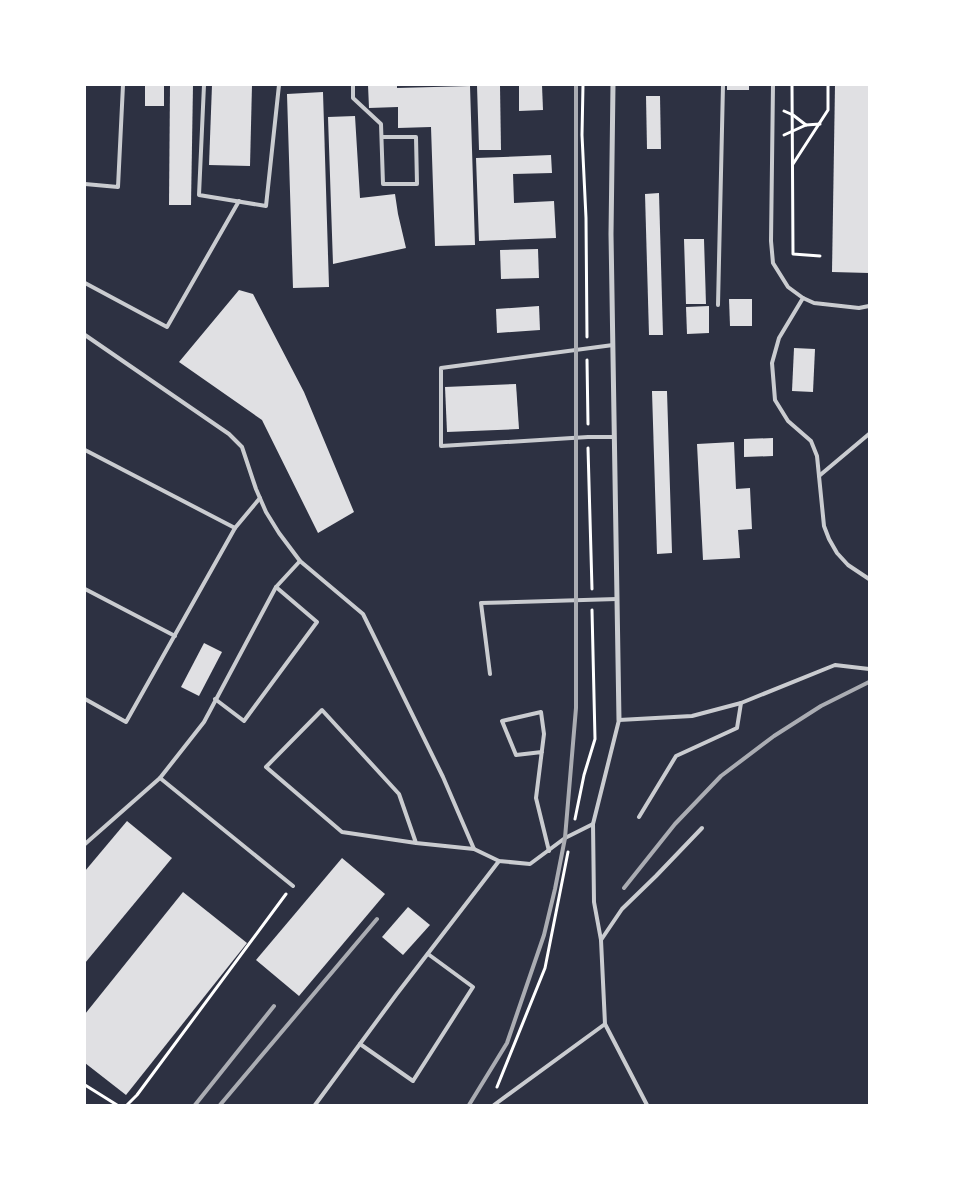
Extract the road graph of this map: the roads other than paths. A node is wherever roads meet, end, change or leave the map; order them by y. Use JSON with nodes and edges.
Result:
{"nodes":[{"id":1,"x":123,"y":85,"type":"edge"},
{"id":2,"x":204,"y":85,"type":"edge"},
{"id":3,"x":279,"y":85,"type":"edge"},
{"id":4,"x":353,"y":85,"type":"edge"},
{"id":5,"x":613,"y":85,"type":"edge"},
{"id":6,"x":723,"y":85,"type":"edge"},
{"id":7,"x":773,"y":85,"type":"edge"},
{"id":8,"x":382,"y":137,"type":"junction"},
{"id":9,"x":85,"y":184,"type":"edge"},
{"id":10,"x":239,"y":201,"type":"junction"},
{"id":11,"x":85,"y":283,"type":"edge"},
{"id":12,"x":803,"y":298,"type":"junction"},
{"id":13,"x":718,"y":304,"type":"dead end"},
{"id":14,"x":869,"y":306,"type":"edge"},
{"id":15,"x":85,"y":335,"type":"edge"},
{"id":16,"x":613,"y":345,"type":"junction"},
{"id":17,"x":869,"y":434,"type":"edge"},
{"id":18,"x":614,"y":437,"type":"junction"},
{"id":19,"x":85,"y":450,"type":"edge"},
{"id":20,"x":819,"y":476,"type":"junction"},
{"id":21,"x":260,"y":498,"type":"junction"},
{"id":22,"x":235,"y":528,"type":"junction"},
{"id":23,"x":300,"y":561,"type":"junction"},
{"id":24,"x":869,"y":579,"type":"edge"},
{"id":25,"x":276,"y":587,"type":"junction"},
{"id":26,"x":85,"y":588,"type":"edge"},
{"id":27,"x":617,"y":599,"type":"junction"},
{"id":28,"x":175,"y":636,"type":"junction"},
{"id":29,"x":868,"y":669,"type":"edge"},
{"id":30,"x":490,"y":674,"type":"dead end"},
{"id":31,"x":85,"y":699,"type":"edge"},
{"id":32,"x":215,"y":699,"type":"junction"},
{"id":33,"x":741,"y":703,"type":"junction"},
{"id":34,"x":619,"y":720,"type":"junction"},
{"id":35,"x":542,"y":752,"type":"junction"},
{"id":36,"x":160,"y":778,"type":"junction"},
{"id":37,"x":639,"y":817,"type":"dead end"},
{"id":38,"x":593,"y":824,"type":"junction"},
{"id":39,"x":702,"y":828,"type":"dead end"},
{"id":40,"x":416,"y":843,"type":"junction"},
{"id":41,"x":85,"y":844,"type":"edge"},
{"id":42,"x":474,"y":849,"type":"junction"},
{"id":43,"x":549,"y":851,"type":"junction"},
{"id":44,"x":499,"y":861,"type":"junction"},
{"id":45,"x":293,"y":886,"type":"road end"},
{"id":46,"x":601,"y":940,"type":"junction"},
{"id":47,"x":428,"y":954,"type":"junction"},
{"id":48,"x":605,"y":1024,"type":"junction"},
{"id":49,"x":360,"y":1044,"type":"junction"},
{"id":50,"x":315,"y":1105,"type":"edge"},
{"id":51,"x":494,"y":1105,"type":"edge"},
{"id":52,"x":647,"y":1105,"type":"edge"}],
"edges":[{"from":1,"to":9,"type":"lane"},
{"from":2,"to":10,"type":"lane"},
{"from":3,"to":10,"type":"lane"},
{"from":4,"to":8,"type":"lane"},
{"from":5,"to":16,"type":"street"},
{"from":6,"to":13,"type":"lane"},
{"from":7,"to":12,"type":"lane"},
{"from":8,"to":8,"type":"lane"},
{"from":10,"to":11,"type":"lane"},
{"from":12,"to":14,"type":"lane"},
{"from":12,"to":20,"type":"lane"},
{"from":15,"to":21,"type":"lane"},
{"from":16,"to":18,"type":"street"},
{"from":16,"to":18,"type":"lane"},
{"from":17,"to":20,"type":"lane"},
{"from":18,"to":27,"type":"street"},
{"from":19,"to":22,"type":"lane"},
{"from":20,"to":24,"type":"lane"},
{"from":21,"to":22,"type":"lane"},
{"from":21,"to":23,"type":"lane"},
{"from":22,"to":28,"type":"lane"},
{"from":23,"to":25,"type":"lane"},
{"from":23,"to":42,"type":"lane"},
{"from":25,"to":32,"type":"lane"},
{"from":25,"to":32,"type":"lane"},
{"from":26,"to":28,"type":"lane"},
{"from":27,"to":30,"type":"lane"},
{"from":27,"to":34,"type":"street"},
{"from":28,"to":31,"type":"lane"},
{"from":29,"to":33,"type":"lane"},
{"from":32,"to":36,"type":"lane"},
{"from":33,"to":34,"type":"lane"},
{"from":33,"to":37,"type":"lane"},
{"from":34,"to":38,"type":"lane"},
{"from":35,"to":35,"type":"lane"},
{"from":35,"to":43,"type":"lane"},
{"from":36,"to":41,"type":"lane"},
{"from":36,"to":45,"type":"lane"},
{"from":38,"to":43,"type":"lane"},
{"from":38,"to":46,"type":"lane"},
{"from":39,"to":46,"type":"lane"},
{"from":40,"to":40,"type":"lane"},
{"from":40,"to":42,"type":"lane"},
{"from":42,"to":44,"type":"lane"},
{"from":43,"to":44,"type":"lane"},
{"from":44,"to":47,"type":"lane"},
{"from":46,"to":48,"type":"lane"},
{"from":47,"to":49,"type":"lane"},
{"from":47,"to":49,"type":"lane"},
{"from":48,"to":51,"type":"lane"},
{"from":48,"to":52,"type":"lane"},
{"from":49,"to":50,"type":"lane"}]}
